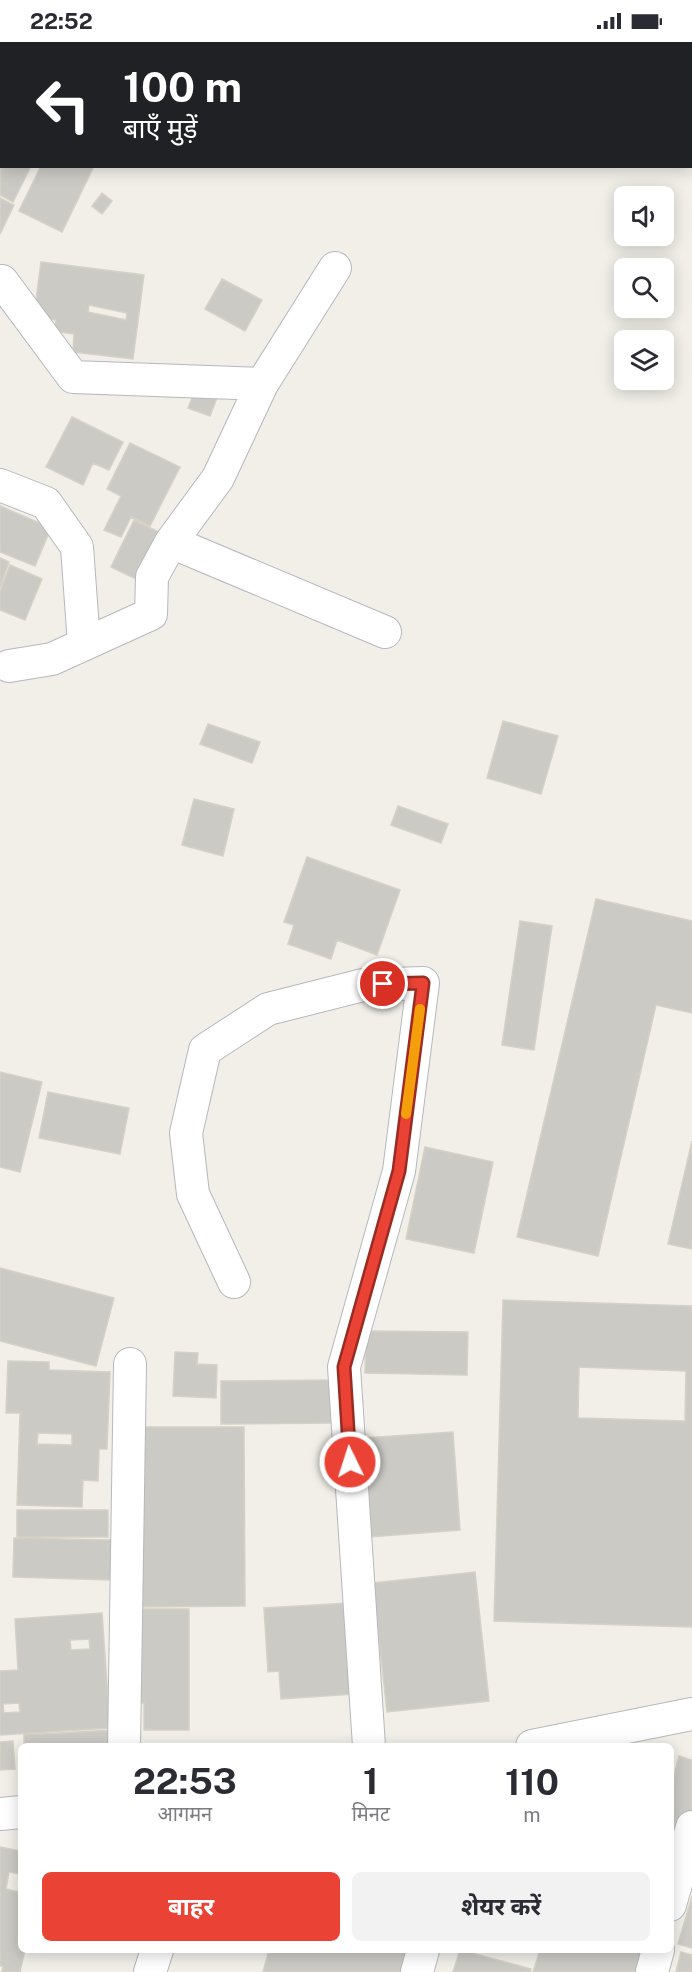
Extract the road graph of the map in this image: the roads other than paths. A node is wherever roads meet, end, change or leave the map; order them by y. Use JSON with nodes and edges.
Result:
{"nodes":[{"id":1,"x":334,"y":268,"type":"dead end"},
{"id":2,"x":2,"y":281,"type":"dead end"},
{"id":3,"x":262,"y":384,"type":"junction"},
{"id":4,"x":0,"y":485,"type":"edge"},
{"id":5,"x":171,"y":542,"type":"junction"},
{"id":6,"x":385,"y":632,"type":"dead end"},
{"id":7,"x":84,"y":644,"type":"junction"},
{"id":8,"x":3,"y":667,"type":"edge"},
{"id":9,"x":234,"y":1282,"type":"dead end"},
{"id":10,"x":130,"y":1364,"type":"dead end"},
{"id":11,"x":692,"y":1714,"type":"edge"},
{"id":12,"x":124,"y":1743,"type":"edge"},
{"id":13,"x":369,"y":1743,"type":"edge"},
{"id":14,"x":547,"y":1743,"type":"edge"},
{"id":15,"x":18,"y":1812,"type":"edge"},
{"id":16,"x":0,"y":1814,"type":"edge"},
{"id":17,"x":692,"y":1827,"type":"edge"},
{"id":18,"x":674,"y":1891,"type":"edge"},
{"id":19,"x":156,"y":1953,"type":"edge"},
{"id":20,"x":422,"y":1953,"type":"edge"},
{"id":21,"x":657,"y":1953,"type":"edge"},
{"id":22,"x":150,"y":1972,"type":"edge"},
{"id":23,"x":417,"y":1972,"type":"edge"},
{"id":24,"x":652,"y":1972,"type":"edge"}],
"edges":[{"from":1,"to":3,"type":"street"},
{"from":2,"to":3,"type":"street"},
{"from":3,"to":5,"type":"street"},
{"from":4,"to":7,"type":"street"},
{"from":5,"to":6,"type":"street"},
{"from":5,"to":7,"type":"street"},
{"from":7,"to":8,"type":"street"},
{"from":9,"to":13,"type":"street"},
{"from":10,"to":12,"type":"street"},
{"from":11,"to":14,"type":"street"},
{"from":15,"to":16,"type":"street"},
{"from":17,"to":18,"type":"street"},
{"from":19,"to":22,"type":"street"},
{"from":20,"to":23,"type":"street"},
{"from":21,"to":24,"type":"street"}]}
